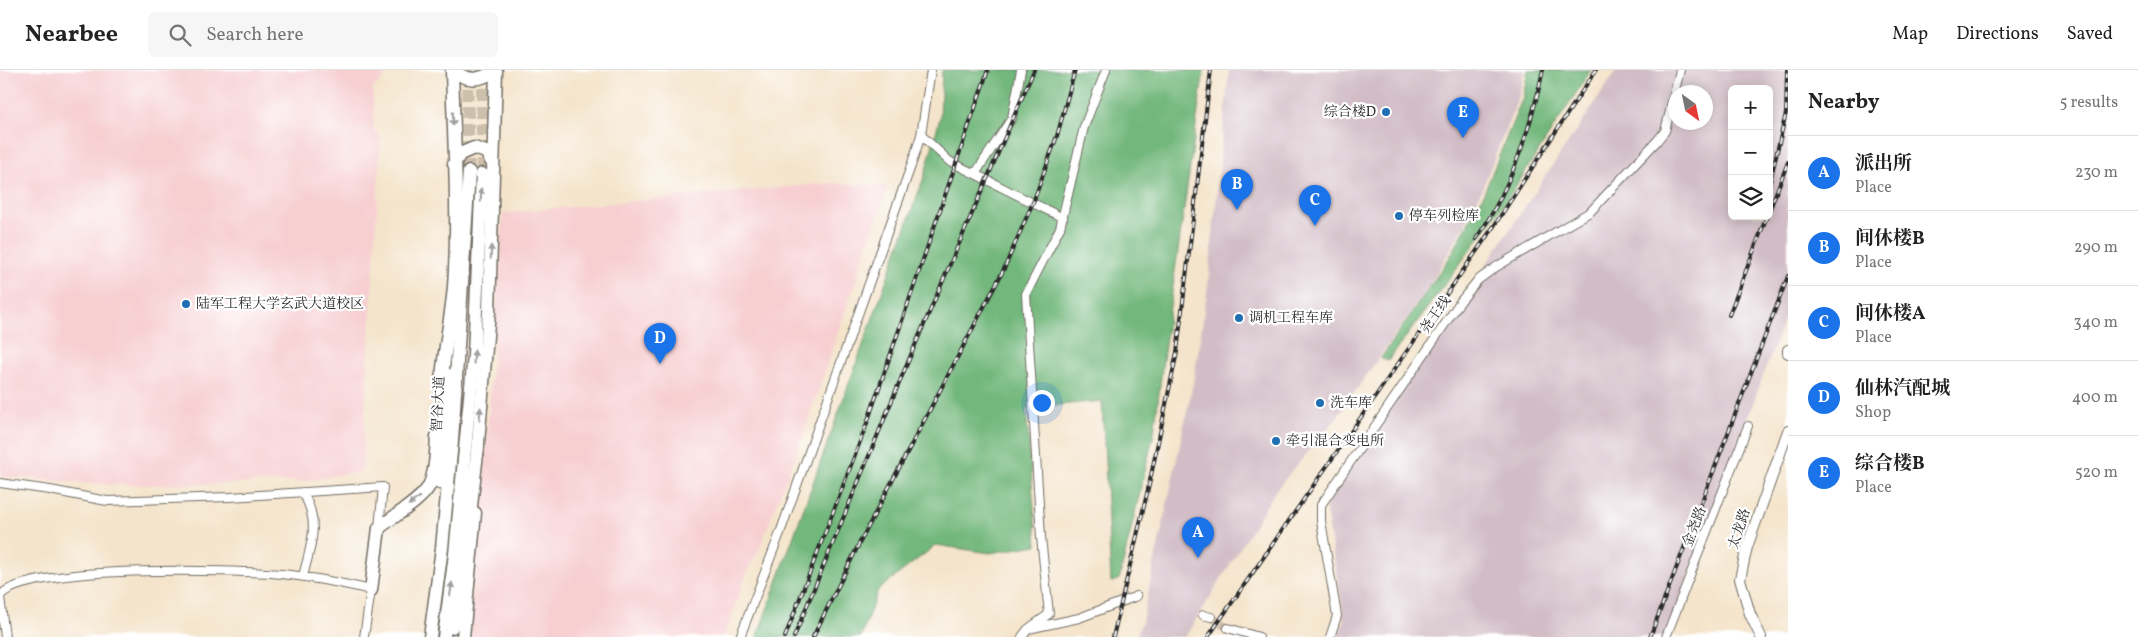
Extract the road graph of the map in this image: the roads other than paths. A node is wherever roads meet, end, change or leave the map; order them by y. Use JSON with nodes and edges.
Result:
{"nodes":[{"id":1,"x":453,"y":70,"type":"edge"},
{"id":2,"x":495,"y":70,"type":"edge"},
{"id":3,"x":931,"y":70,"type":"edge"},
{"id":4,"x":1021,"y":70,"type":"edge"},
{"id":5,"x":1106,"y":70,"type":"edge"},
{"id":6,"x":1680,"y":70,"type":"edge"},
{"id":7,"x":920,"y":135,"type":"junction"},
{"id":8,"x":494,"y":166,"type":"junction"},
{"id":9,"x":454,"y":172,"type":"junction"},
{"id":10,"x":469,"y":172,"type":"tunnel mouth"},
{"id":11,"x":482,"y":174,"type":"tunnel mouth"},
{"id":12,"x":974,"y":174,"type":"junction"},
{"id":13,"x":1063,"y":218,"type":"junction"},
{"id":14,"x":454,"y":288,"type":"junction"},
{"id":15,"x":1748,"y":426,"type":"dead end"},
{"id":16,"x":1788,"y":431,"type":"edge"},
{"id":17,"x":478,"y":445,"type":"junction"},
{"id":18,"x":0,"y":483,"type":"edge"},
{"id":19,"x":302,"y":492,"type":"junction"},
{"id":20,"x":379,"y":528,"type":"junction"},
{"id":21,"x":303,"y":576,"type":"junction"},
{"id":22,"x":371,"y":590,"type":"junction"},
{"id":23,"x":0,"y":596,"type":"edge"},
{"id":24,"x":1137,"y":596,"type":"dead end"},
{"id":25,"x":1203,"y":615,"type":"dead end"},
{"id":26,"x":1211,"y":618,"type":"tunnel mouth"},
{"id":27,"x":1228,"y":628,"type":"tunnel mouth"},
{"id":28,"x":1028,"y":629,"type":"junction"},
{"id":29,"x":430,"y":636,"type":"edge"},
{"id":30,"x":6,"y":637,"type":"edge"},
{"id":31,"x":364,"y":637,"type":"edge"},
{"id":32,"x":444,"y":637,"type":"edge"},
{"id":33,"x":450,"y":637,"type":"edge"},
{"id":34,"x":463,"y":637,"type":"edge"},
{"id":35,"x":740,"y":637,"type":"edge"},
{"id":36,"x":1022,"y":637,"type":"edge"},
{"id":37,"x":1259,"y":637,"type":"edge"},
{"id":38,"x":1330,"y":637,"type":"edge"},
{"id":39,"x":1666,"y":637,"type":"edge"},
{"id":40,"x":1761,"y":637,"type":"edge"}],
"edges":[{"from":1,"to":2,"type":"main road"},
{"from":1,"to":9,"type":"main road","one_way":true},
{"from":2,"to":8,"type":"main road"},
{"from":3,"to":7,"type":"street"},
{"from":4,"to":12,"type":"street"},
{"from":5,"to":13,"type":"street"},
{"from":6,"to":38,"type":"street","name":"尧王线"},
{"from":7,"to":12,"type":"street"},
{"from":7,"to":35,"type":"street"},
{"from":8,"to":9,"type":"main road"},
{"from":17,"to":8,"type":"main road","one_way":true},
{"from":9,"to":14,"type":"main road"},
{"from":10,"to":29,"type":"main road","name":"智谷大道"},
{"from":32,"to":11,"type":"main road","one_way":true},
{"from":12,"to":13,"type":"street"},
{"from":13,"to":28,"type":"street"},
{"from":14,"to":20,"type":"main road","one_way":true},
{"from":14,"to":29,"type":"main road"},
{"from":15,"to":39,"type":"street","name":"金尧路"},
{"from":16,"to":40,"type":"street","name":"太龙路"},
{"from":17,"to":33,"type":"main road"},
{"from":17,"to":34,"type":"main road"},
{"from":18,"to":19,"type":"street"},
{"from":19,"to":20,"type":"street"},
{"from":19,"to":21,"type":"street"},
{"from":20,"to":22,"type":"main road"},
{"from":21,"to":22,"type":"street"},
{"from":21,"to":23,"type":"street"},
{"from":22,"to":31,"type":"street"},
{"from":23,"to":30,"type":"street"},
{"from":24,"to":28,"type":"street"},
{"from":25,"to":26,"type":"street"},
{"from":27,"to":37,"type":"street"},
{"from":28,"to":36,"type":"street"}]}
